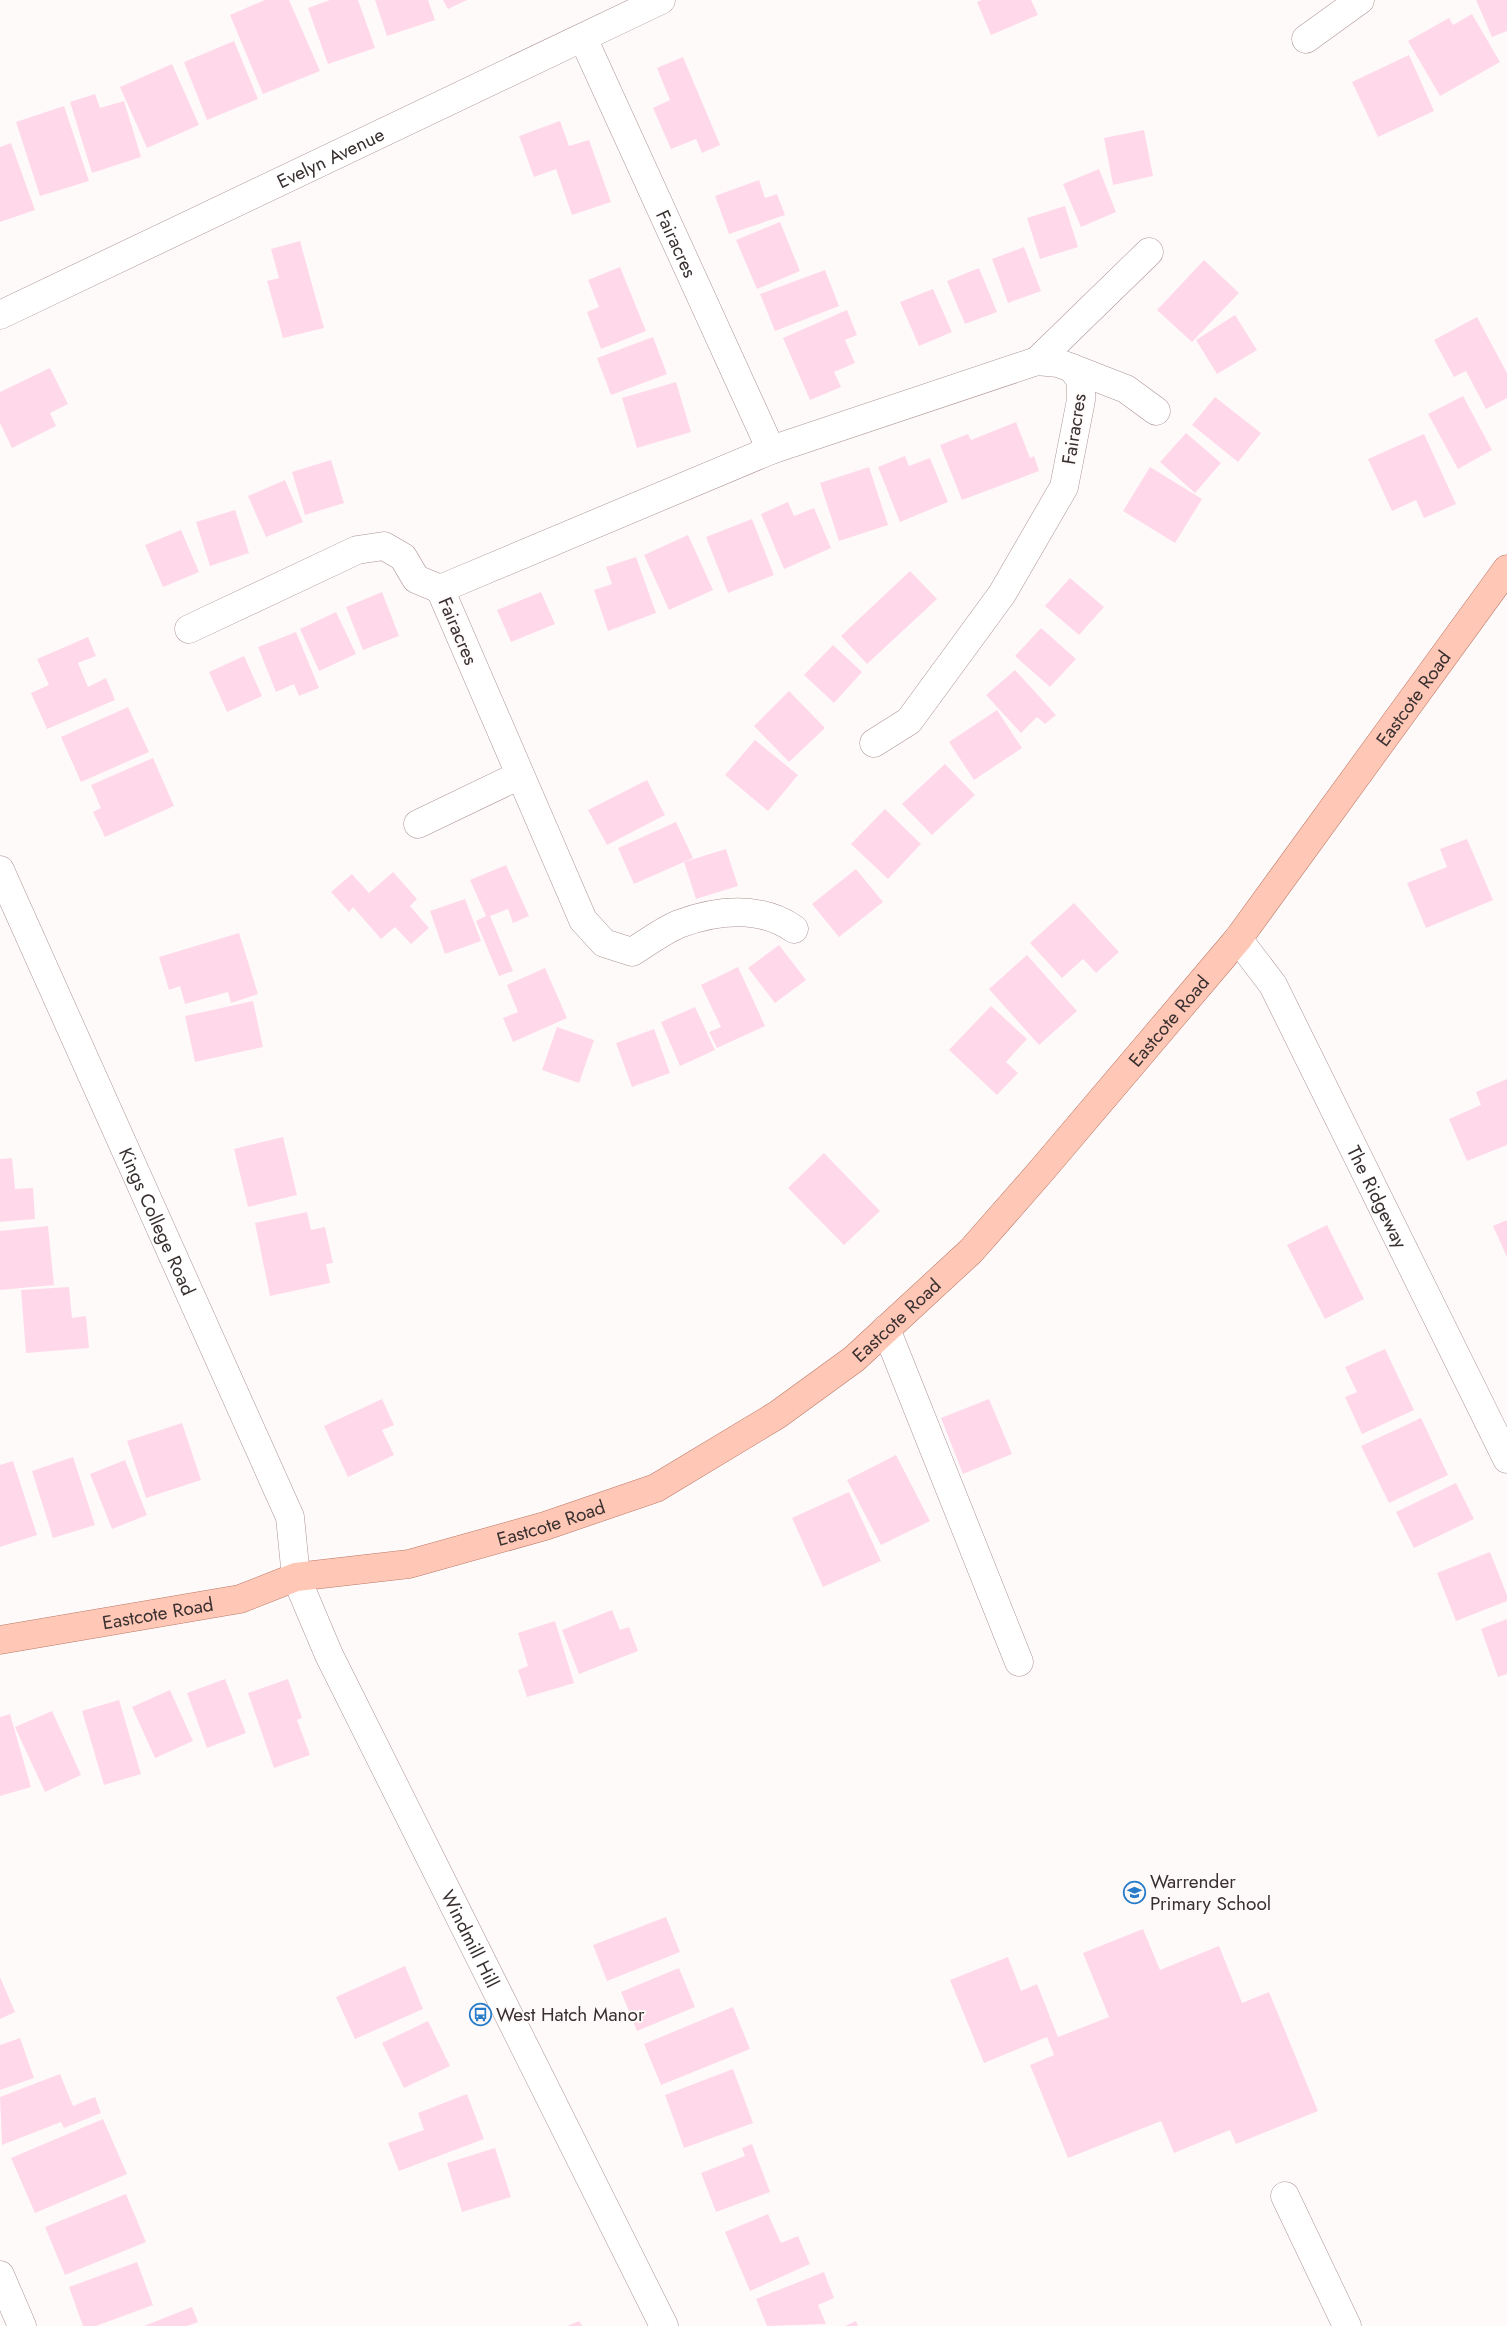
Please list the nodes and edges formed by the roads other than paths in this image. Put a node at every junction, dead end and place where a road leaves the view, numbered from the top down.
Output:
1 (661, 0) edge
2 (1360, 0) edge
3 (583, 38) junction
4 (1306, 39) dead end
5 (1150, 252) dead end
6 (0, 315) edge
7 (1036, 361) junction
8 (1072, 368) junction
9 (1156, 411) dead end
10 (772, 450) junction
11 (1507, 569) edge
12 (440, 589) junction
13 (189, 629) dead end
14 (874, 743) dead end
15 (520, 775) junction
16 (418, 824) dead end
17 (0, 870) edge
18 (794, 928) dead end
19 (1238, 939) junction
20 (886, 1329) junction
21 (1507, 1460) edge
22 (296, 1577) junction
23 (0, 1640) edge
24 (1019, 1662) dead end
25 (1285, 2196) dead end
26 (0, 2275) edge
27 (22, 2326) edge
28 (664, 2326) edge
29 (1347, 2326) edge

1 - 3 street, Evelyn Avenue
2 - 4 street
3 - 6 street, Evelyn Avenue
3 - 10 street, Fairacres
5 - 7 street
7 - 8 street, Fairacres
7 - 10 street, Fairacres
8 - 9 street
8 - 14 street, Fairacres
10 - 12 street, Fairacres
11 - 19 main road, Eastcote Road
12 - 13 street
12 - 15 street, Fairacres
15 - 16 street
15 - 18 street, Fairacres
17 - 22 street, Kings College Road
19 - 20 main road, Eastcote Road
19 - 21 street, The Ridgeway
20 - 22 main road, Eastcote Road
20 - 24 street
22 - 23 main road, Eastcote Road
22 - 28 street, Windmill Hill
25 - 29 street
26 - 27 street

